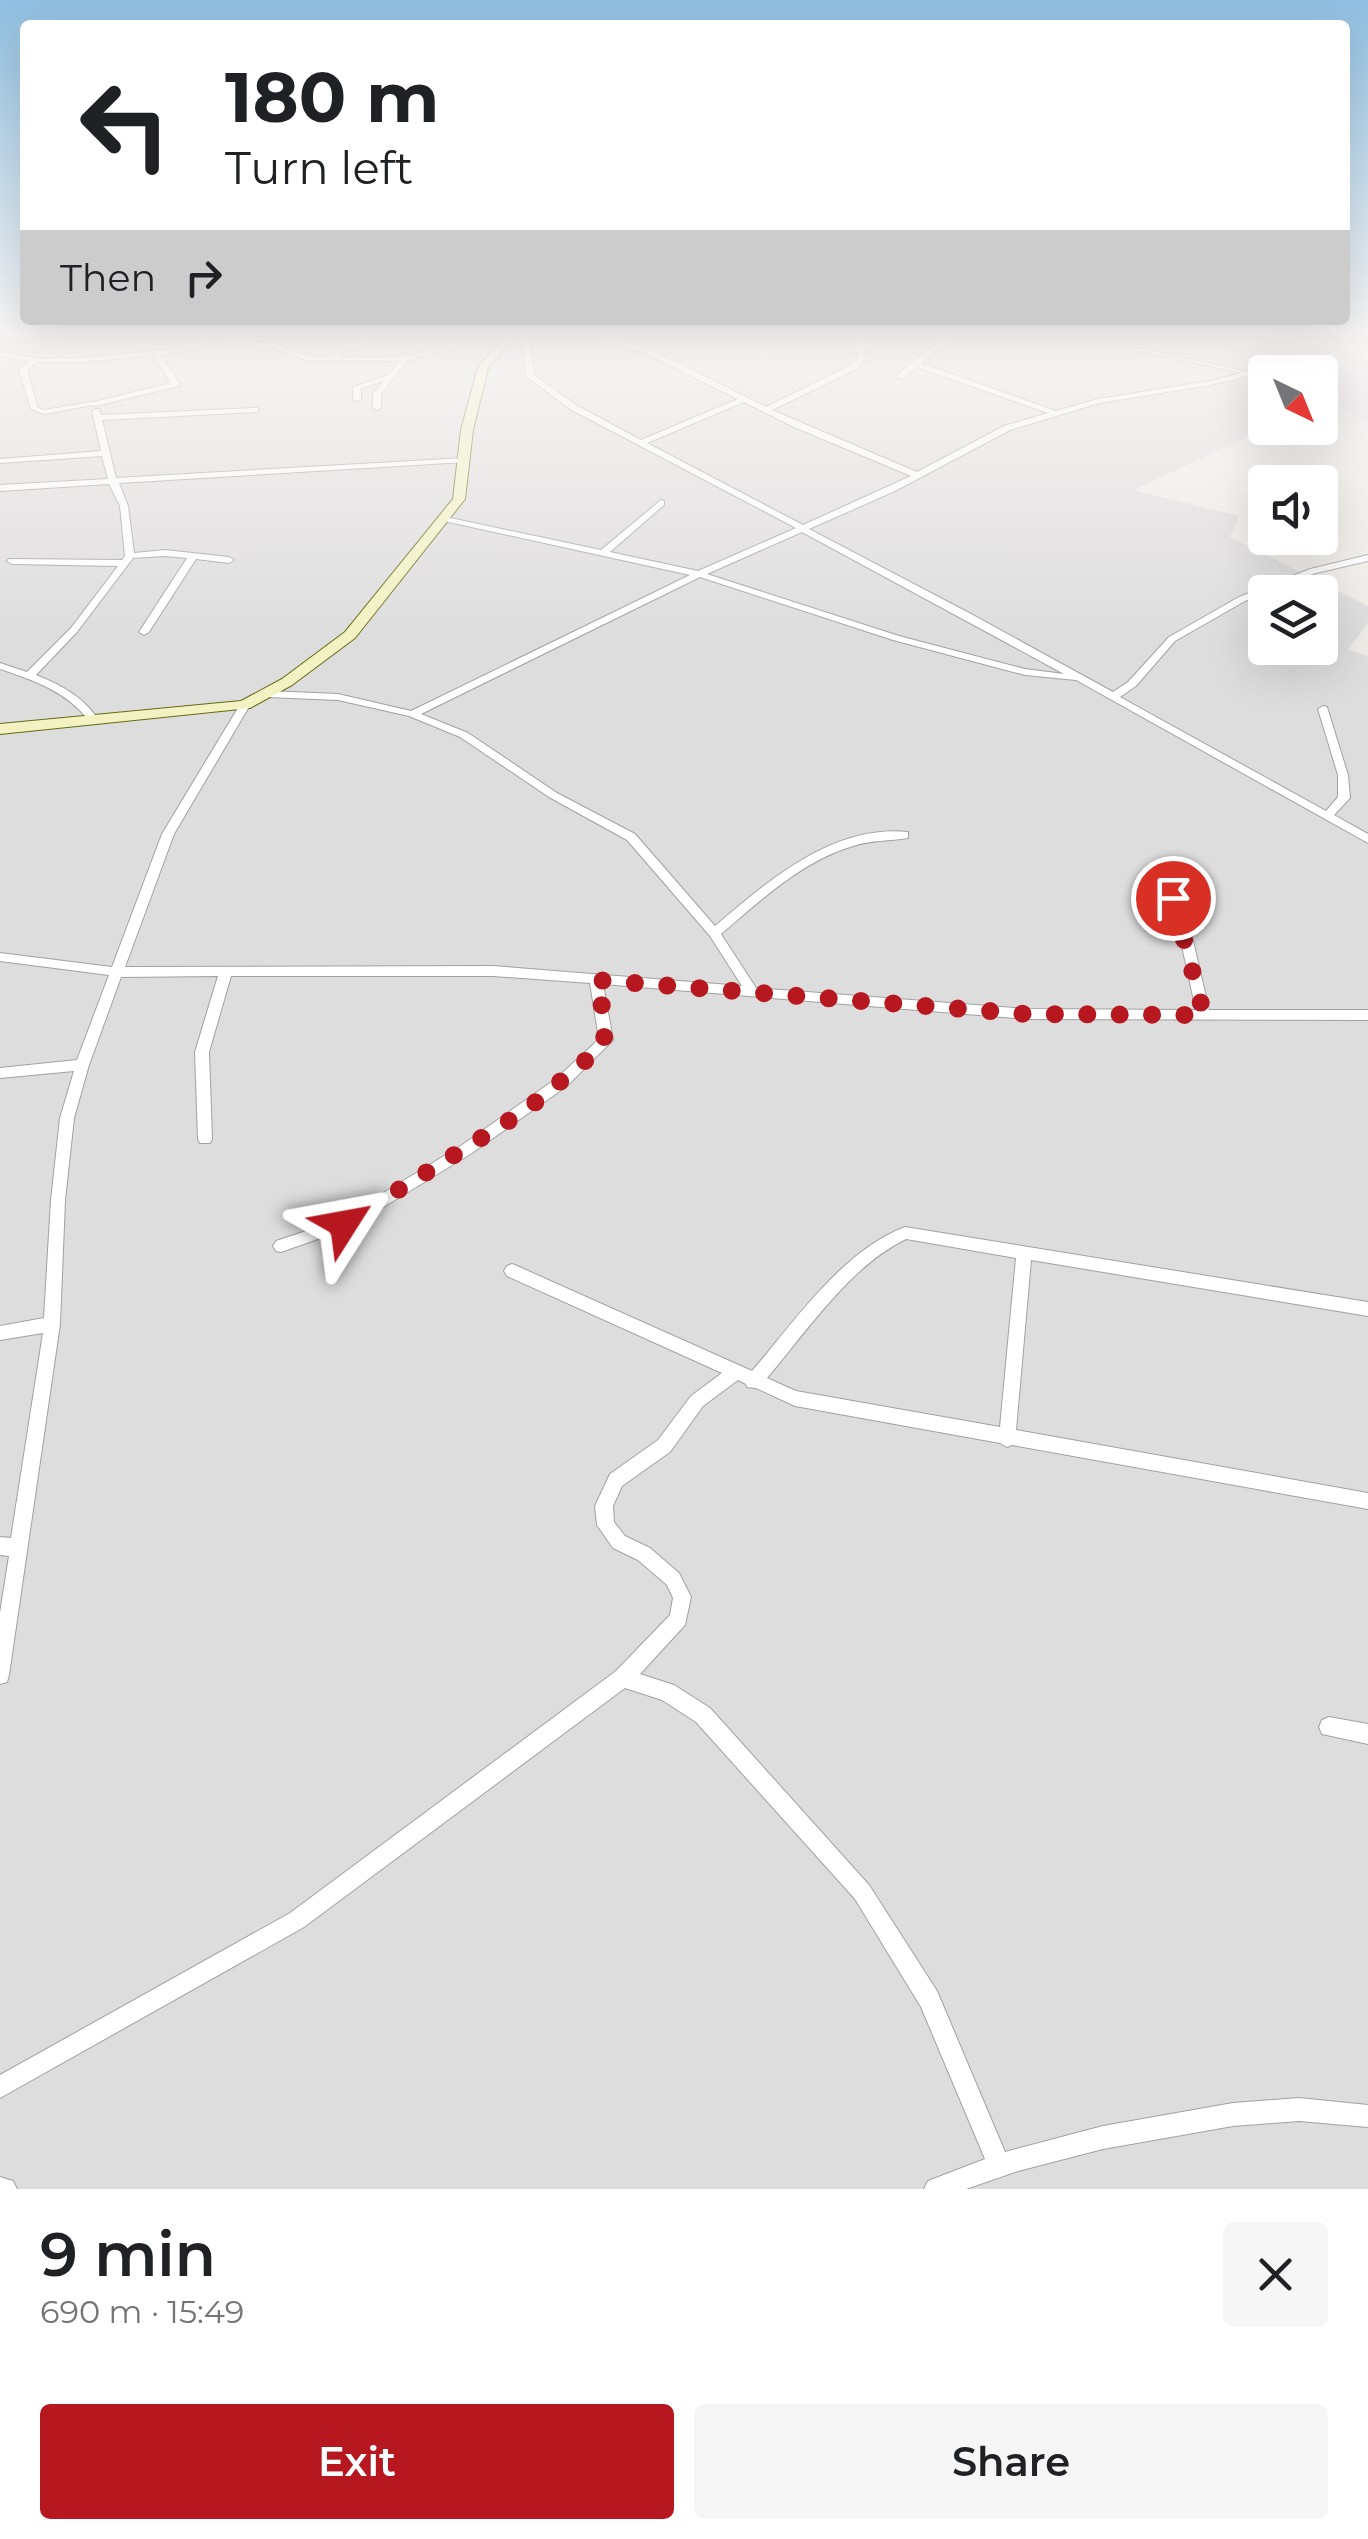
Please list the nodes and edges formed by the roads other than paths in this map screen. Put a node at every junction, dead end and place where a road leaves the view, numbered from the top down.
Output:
1 (102, 435) edge
2 (467, 435) edge
3 (626, 435) edge
4 (659, 435) edge
5 (824, 435) edge
6 (989, 435) edge
7 (640, 443) junction
8 (106, 453) junction
9 (465, 460) junction
10 (0, 461) edge
11 (916, 474) junction
12 (114, 483) junction
13 (0, 488) edge
14 (661, 503) dead end
15 (444, 518) junction
16 (800, 530) junction
17 (604, 552) junction
18 (192, 558) junction
19 (1368, 558) edge
20 (12, 560) dead end
21 (127, 560) junction
22 (229, 560) dead end
23 (699, 574) junction
24 (144, 632) dead end
25 (0, 666) edge
26 (29, 676) junction
27 (1078, 678) junction
28 (268, 694) junction
29 (1112, 697) junction
30 (245, 705) junction
31 (1323, 709) dead end
32 (412, 714) junction
33 (93, 719) junction
34 (0, 729) edge
35 (1327, 816) junction
36 (904, 835) dead end
37 (1368, 839) edge
38 (1164, 877) dead end
39 (714, 933) junction
40 (0, 957) edge
41 (119, 972) junction
42 (226, 972) junction
43 (596, 980) junction
44 (752, 991) junction
45 (1204, 1015) junction
46 (1368, 1015) edge
47 (82, 1065) junction
48 (0, 1073) edge
49 (205, 1138) dead end
50 (282, 1246) dead end
51 (1024, 1253) junction
52 (512, 1271) dead end
53 (1368, 1309) edge
54 (52, 1324) junction
55 (0, 1333) edge
56 (744, 1378) junction
57 (1007, 1439) junction
58 (1368, 1501) edge
59 (0, 1546) edge
60 (20, 1548) junction
61 (6, 1597) edge
62 (0, 1675) edge
63 (623, 1678) junction
64 (1329, 1727) dead end
65 (1368, 1734) edge
66 (0, 2087) edge
67 (1368, 2116) edge
68 (998, 2163) junction
69 (936, 2189) edge

1 - 8 street
2 - 9 street
3 - 7 street
4 - 7 street
5 - 11 street
6 - 11 street
7 - 16 street
8 - 10 street
8 - 12 street
9 - 12 street
9 - 15 street
11 - 16 street
12 - 13 street
12 - 21 street
14 - 17 street
15 - 17 street
15 - 28 street
16 - 23 street
16 - 27 street
17 - 23 street
18 - 21 street
18 - 22 street
18 - 24 street
19 - 29 street
20 - 21 street
21 - 26 street
23 - 27 street
23 - 32 street
25 - 26 street
26 - 33 street
27 - 29 street
28 - 30 street
28 - 32 street
29 - 35 street
30 - 33 street
30 - 41 street
31 - 35 street
32 - 39 street
33 - 34 street
35 - 37 street
36 - 39 street
38 - 45 street
39 - 44 street
40 - 41 street
41 - 42 street
41 - 47 street
42 - 43 street
42 - 49 street
43 - 44 street
43 - 50 street
44 - 45 street
45 - 46 street
47 - 48 street
47 - 54 street
51 - 53 street
51 - 56 street
51 - 57 street
52 - 56 street
54 - 55 street
54 - 60 street
56 - 57 street
56 - 63 street
57 - 58 street
59 - 60 street
60 - 61 street
61 - 62 street
63 - 66 street
63 - 68 street
64 - 65 street
67 - 68 street
68 - 69 street

